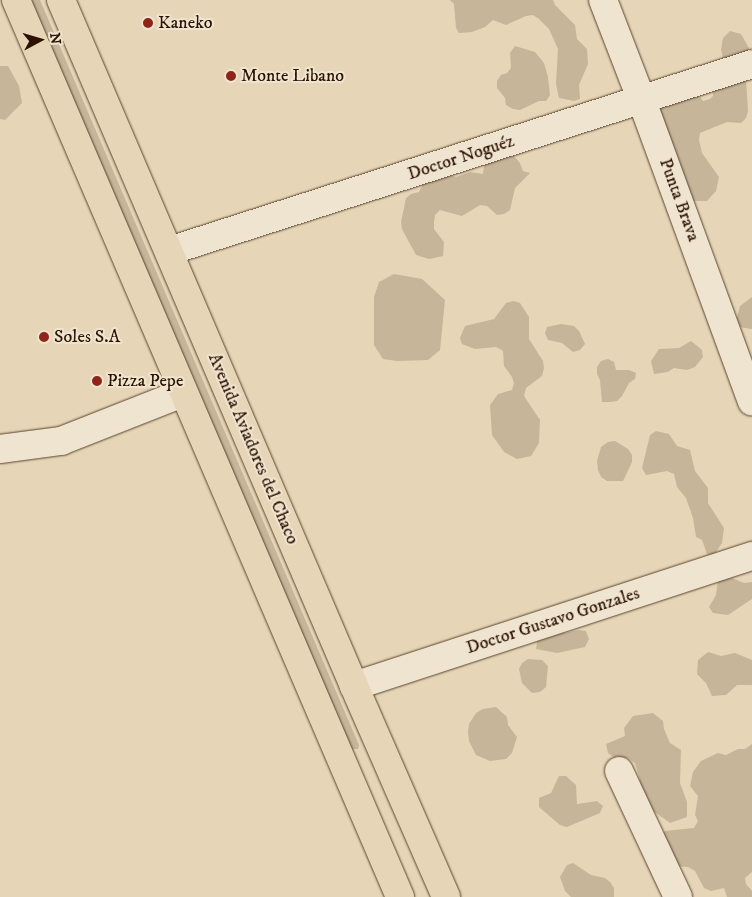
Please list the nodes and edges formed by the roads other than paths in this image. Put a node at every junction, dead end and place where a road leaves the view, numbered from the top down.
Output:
1 (16, 0) edge
2 (61, 0) edge
3 (602, 0) edge
4 (752, 64) edge
5 (642, 101) junction
6 (169, 250) junction
7 (183, 393) junction
8 (752, 402) edge
9 (0, 448) edge
10 (752, 556) edge
11 (354, 686) junction
12 (619, 771) dead end
13 (400, 897) edge
14 (446, 897) edge
15 (678, 897) edge

1 - 7 highway
2 - 6 highway, Avenida Aviadores del Chaco
3 - 5 street, Punta Brava
4 - 5 street, Doctor Noguéz
5 - 6 street, Doctor Noguéz
5 - 8 street, Punta Brava
6 - 11 highway, Avenida Aviadores del Chaco
7 - 9 street
7 - 13 highway
10 - 11 street, Doctor Gustavo Gonzales
11 - 14 highway, Avenida Aviadores del Chaco
12 - 15 street

